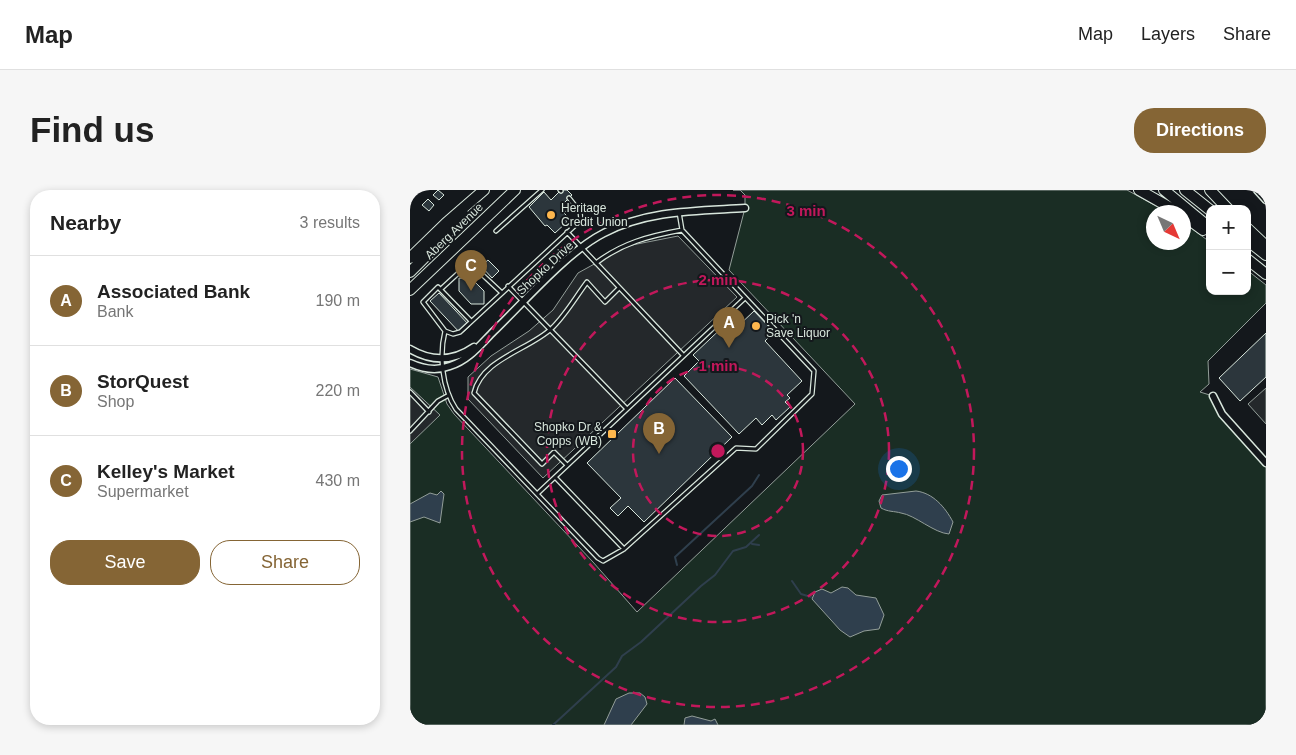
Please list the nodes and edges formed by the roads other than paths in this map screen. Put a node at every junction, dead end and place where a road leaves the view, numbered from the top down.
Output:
1 (515, 190) edge
2 (542, 190) edge
3 (1139, 190) edge
4 (1164, 190) edge
5 (1185, 190) edge
6 (1210, 190) edge
7 (1257, 190) edge
8 (480, 193) edge
9 (569, 198) dead end
10 (1266, 200) edge
11 (1166, 205) edge
12 (1224, 205) edge
13 (1206, 207) edge
14 (745, 208) dead end
15 (679, 212) junction
16 (1191, 221) edge
17 (1206, 225) edge
18 (682, 230) junction
19 (496, 231) dead end
20 (1206, 231) edge
21 (567, 232) junction
22 (1251, 232) edge
23 (1251, 243) edge
24 (1266, 246) edge
25 (582, 248) junction
26 (1266, 255) edge
27 (410, 258) edge
28 (1251, 262) edge
29 (596, 263) junction
30 (410, 272) edge
31 (1266, 274) edge
32 (508, 286) junction
33 (619, 288) junction
34 (441, 289) junction
35 (410, 290) edge
36 (502, 292) junction
37 (745, 298) junction
38 (524, 302) junction
39 (471, 321) junction
40 (550, 329) junction
41 (445, 331) junction
42 (486, 340) junction
43 (410, 349) edge
44 (683, 355) junction
45 (443, 359) junction
46 (410, 363) edge
47 (444, 369) junction
48 (410, 392) edge
49 (449, 395) junction
50 (1213, 396) dead end
51 (626, 408) junction
52 (429, 412) junction
53 (410, 431) edge
54 (1266, 463) edge
55 (567, 465) junction
56 (555, 477) junction
57 (537, 494) junction
58 (624, 549) junction

1 - 35 main road, Aberg Avenue
2 - 19 lane
3 - 11 main road
4 - 17 main road
5 - 13 main road
6 - 12 main road
7 - 10 street
8 - 27 main road, Aberg Avenue
8 - 30 main road
9 - 21 lane
14 - 15 street, Shopko Drive
15 - 18 lane
15 - 25 street, Shopko Drive
16 - 20 main road
18 - 29 lane
18 - 37 lane
21 - 25 lane
21 - 32 lane
22 - 24 main road
23 - 26 main road
25 - 29 lane
25 - 38 street, Shopko Drive
28 - 31 main road
29 - 33 lane
32 - 36 lane
32 - 38 lane
33 - 40 lane
33 - 44 lane
34 - 36 lane
34 - 39 lane
34 - 41 lane
36 - 39 lane
37 - 44 lane
37 - 58 lane
38 - 40 lane
38 - 42 street, Shopko Drive
39 - 41 lane
40 - 51 lane
40 - 55 lane
41 - 45 lane
42 - 45 street, Shopko Drive
42 - 47 street, Shopko Drive
43 - 45 street
44 - 51 lane
45 - 47 lane
46 - 47 street
47 - 49 lane
48 - 52 lane
49 - 52 lane
49 - 57 lane
50 - 54 street
51 - 55 lane
52 - 53 lane
55 - 56 lane
56 - 57 lane
56 - 58 lane
57 - 58 lane

